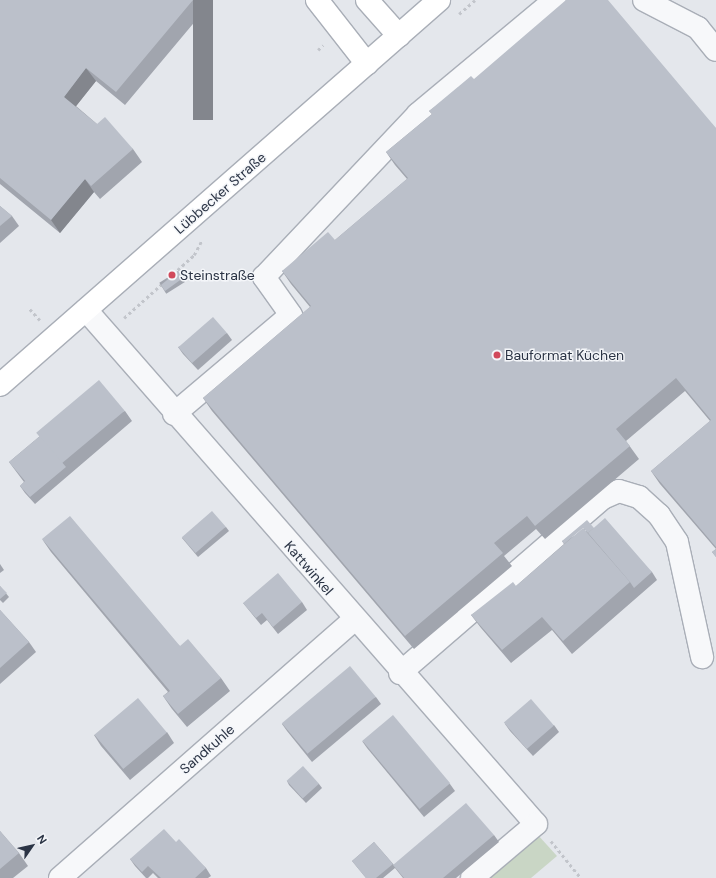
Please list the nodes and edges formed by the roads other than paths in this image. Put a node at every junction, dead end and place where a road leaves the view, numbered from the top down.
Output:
1 (317, 0) edge
2 (367, 0) edge
3 (439, 0) edge
4 (556, 0) edge
5 (644, 0) edge
6 (399, 36) junction
7 (716, 50) edge
8 (367, 64) junction
9 (86, 310) junction
10 (0, 385) edge
11 (174, 414) junction
12 (354, 620) junction
13 (702, 657) dead end
14 (400, 673) junction
15 (60, 878) edge
16 (472, 878) edge

1 - 8 main road
2 - 6 main road
3 - 6 main road, Lübbecker Straße
4 - 11 street
5 - 7 street
6 - 8 main road, Lübbecker Straße
8 - 9 main road, Lübbecker Straße
9 - 10 main road, Lübbecker Straße
9 - 11 street, Kattwinkel
11 - 12 street, Kattwinkel
12 - 14 street, Kattwinkel
12 - 15 street, Sandkuhle
13 - 14 street
14 - 16 street, Kattwinkel

